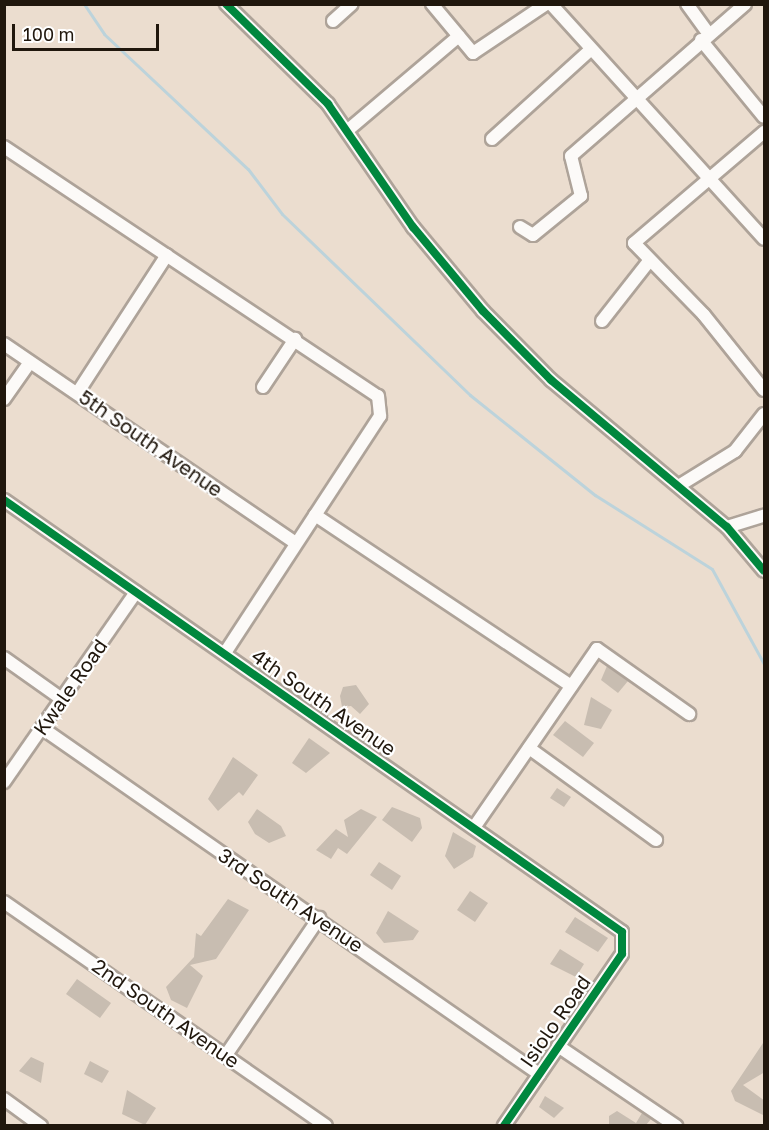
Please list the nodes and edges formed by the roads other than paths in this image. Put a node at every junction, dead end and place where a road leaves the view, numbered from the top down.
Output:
1 (226, 4) edge
2 (352, 4) edge
3 (432, 4) edge
4 (546, 4) edge
5 (551, 4) edge
6 (687, 4) edge
7 (745, 4) edge
8 (333, 21) dead end
9 (459, 36) junction
10 (705, 37) junction
11 (590, 50) junction
12 (634, 100) junction
13 (765, 117) edge
14 (348, 130) junction
15 (765, 132) edge
16 (492, 139) dead end
17 (4, 147) edge
18 (706, 179) junction
19 (520, 227) dead end
20 (765, 239) edge
21 (167, 255) junction
22 (650, 261) junction
23 (602, 321) dead end
24 (294, 338) junction
25 (4, 345) edge
26 (30, 362) junction
27 (262, 387) dead end
28 (765, 390) edge
29 (78, 392) junction
30 (4, 399) edge
31 (765, 414) edge
32 (680, 485) junction
33 (4, 500) edge
34 (315, 515) junction
35 (765, 516) edge
36 (727, 527) junction
37 (296, 543) junction
38 (765, 571) edge
39 (136, 592) junction
40 (225, 653) junction
41 (4, 658) edge
42 (571, 686) junction
43 (62, 699) junction
44 (689, 714) dead end
45 (42, 728) junction
46 (528, 748) junction
47 (4, 782) edge
48 (475, 826) junction
49 (656, 840) dead end
50 (4, 902) edge
51 (319, 918) junction
52 (622, 932) joint
53 (558, 1046) junction
54 (226, 1055) junction
55 (539, 1074) junction
56 (4, 1099) edge
57 (41, 1125) edge
58 (326, 1125) edge
59 (504, 1125) edge
60 (676, 1125) edge

1 - 14 street
2 - 8 street
3 - 9 street
4 - 9 street
5 - 11 street
6 - 10 street
7 - 10 street
9 - 14 street
10 - 12 street
10 - 13 street
11 - 12 street
11 - 16 street
12 - 18 street
12 - 19 street
14 - 32 street
15 - 18 street
17 - 21 street
18 - 20 street
18 - 22 street
21 - 24 street
21 - 29 street
22 - 23 street
22 - 28 street
24 - 27 street
24 - 34 street
25 - 26 street, 5th South Avenue
26 - 29 street, 5th South Avenue
26 - 30 street
29 - 37 street, 5th South Avenue
31 - 32 street
32 - 36 street
33 - 39 street, 4th South Avenue
34 - 37 street
34 - 42 street
35 - 36 street
36 - 38 street
37 - 40 street
39 - 40 street, 4th South Avenue
39 - 43 street, Kwale Road
40 - 48 street, 4th South Avenue
41 - 43 street
42 - 44 street
42 - 46 street
43 - 45 street, Kwale Road
45 - 47 street, Kwale Road
45 - 51 street, 3rd South Avenue
46 - 48 street
46 - 49 street
48 - 52 street, 4th South Avenue
50 - 54 street, 2nd South Avenue
51 - 54 street
51 - 55 street, 3rd South Avenue
52 - 53 street, Isiolo Road
53 - 55 street, Isiolo Road
53 - 60 street
54 - 58 street, 2nd South Avenue
55 - 59 street, Isiolo Road
56 - 57 street

